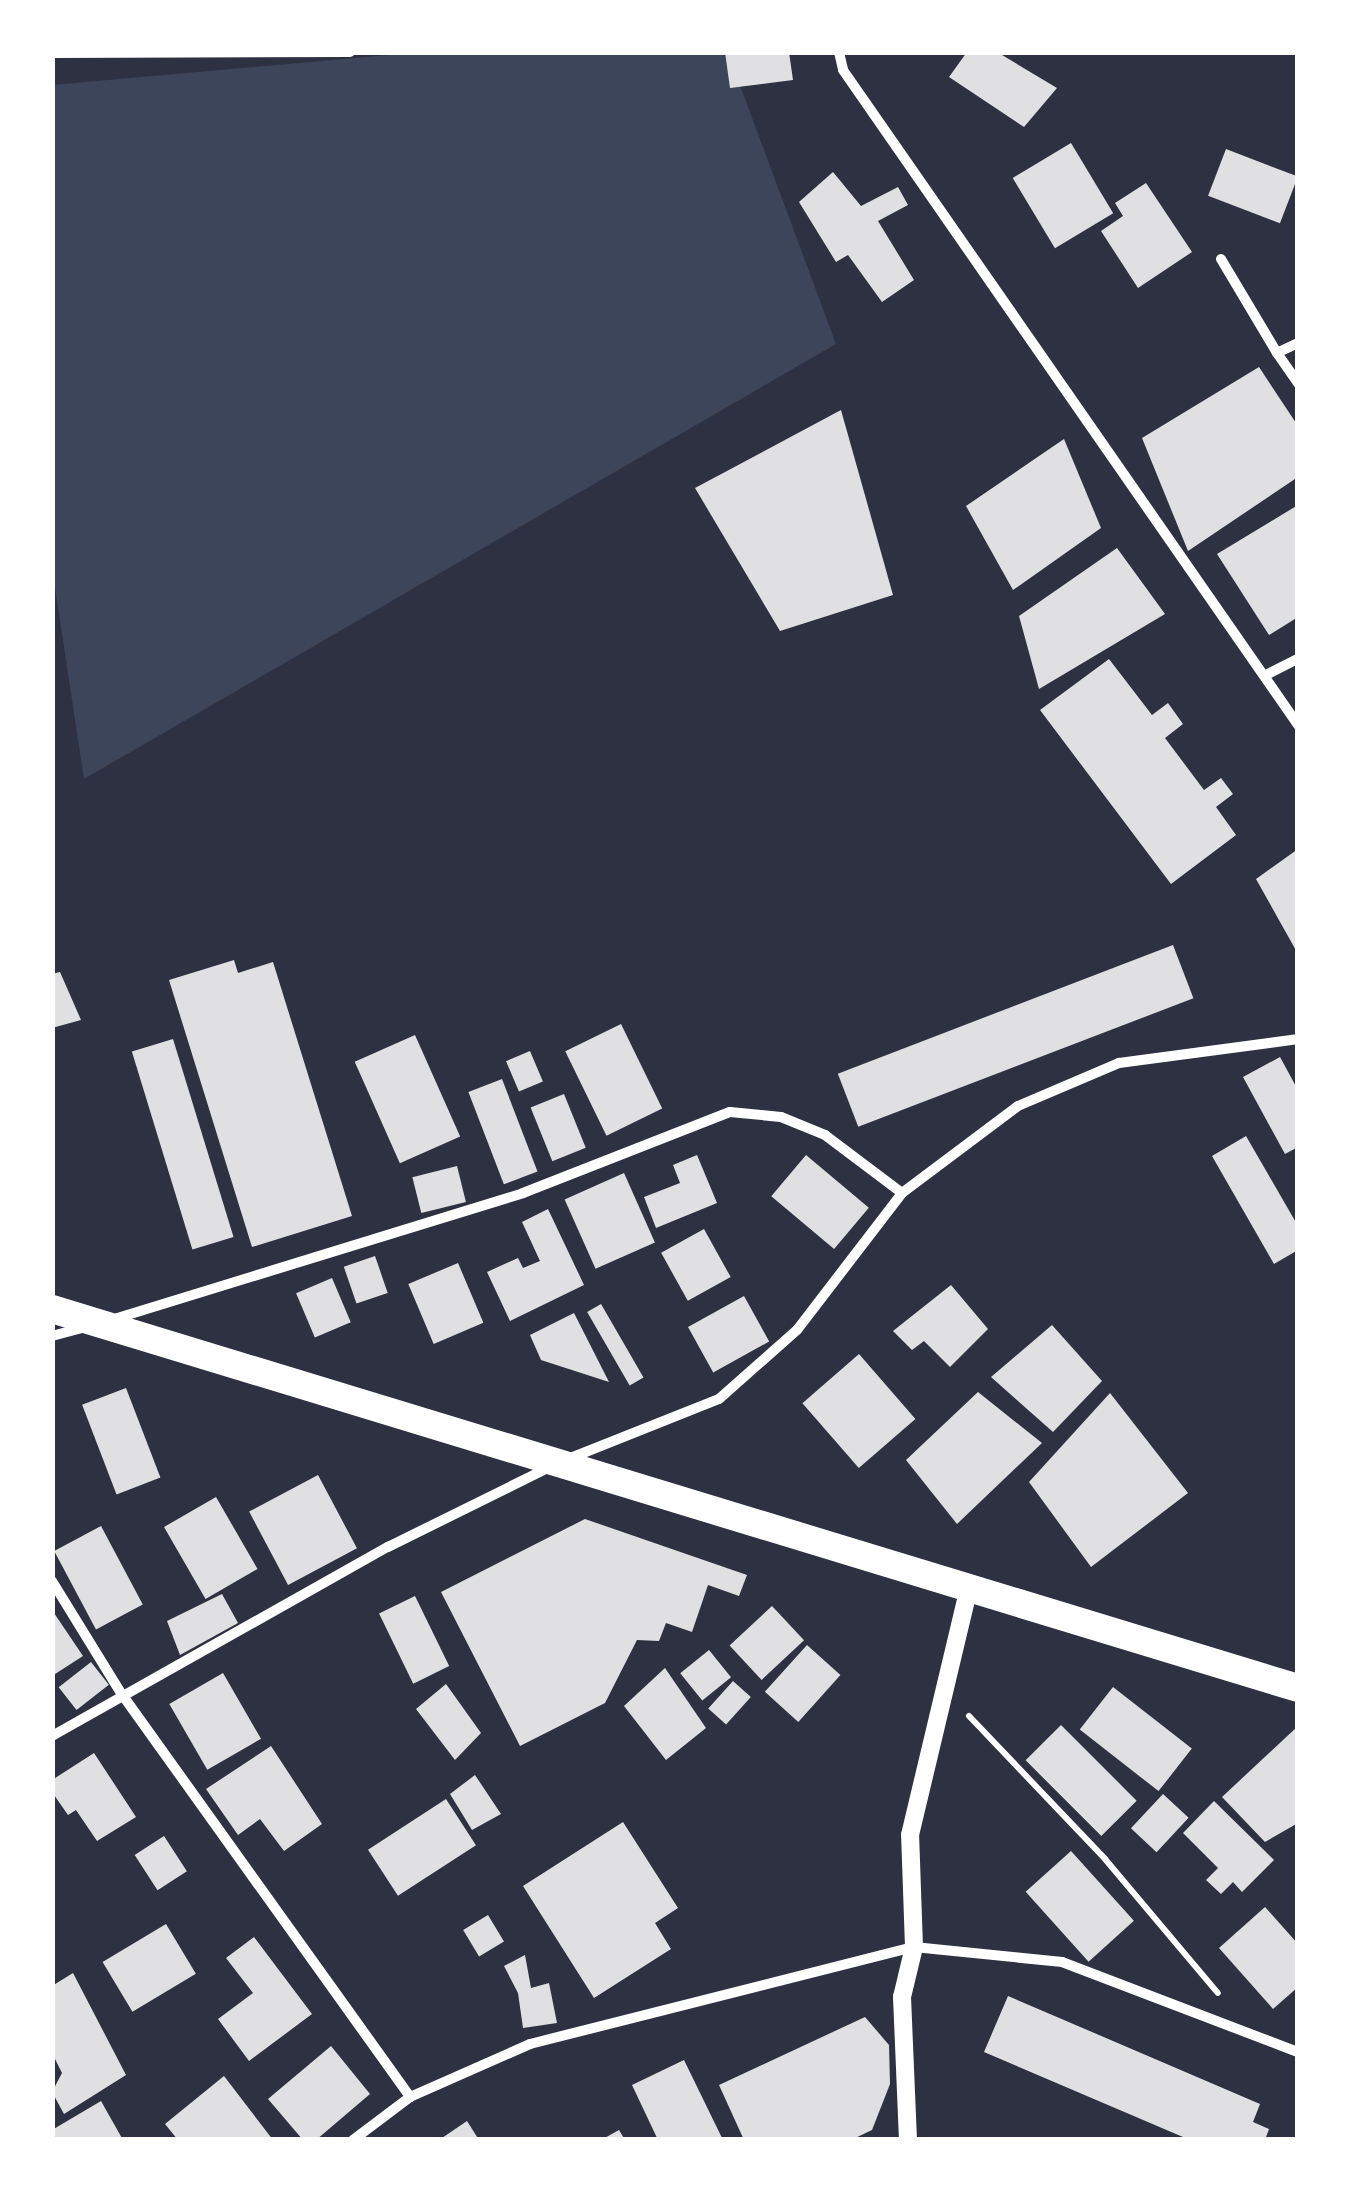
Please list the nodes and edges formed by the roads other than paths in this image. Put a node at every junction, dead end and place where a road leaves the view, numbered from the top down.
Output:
1 (350, 52) edge
2 (839, 52) edge
3 (52, 53) edge
4 (1221, 259) dead end
5 (1298, 343) edge
6 (1277, 353) junction
7 (1298, 383) edge
8 (1298, 659) edge
9 (1266, 676) junction
10 (1298, 726) edge
11 (1298, 1040) edge
12 (902, 1193) junction
13 (52, 1309) edge
14 (104, 1322) junction
15 (52, 1336) edge
16 (552, 1466) junction
17 (52, 1580) edge
18 (968, 1592) junction
19 (1298, 1688) edge
20 (121, 1693) junction
21 (52, 1736) edge
22 (914, 1947) junction
23 (1298, 2052) edge
24 (410, 2097) junction
25 (353, 2140) edge
26 (908, 2140) edge

1 - 3 street
2 - 9 street
4 - 6 street
5 - 6 street
6 - 7 street
8 - 9 street
9 - 10 street
11 - 12 street
12 - 14 street
12 - 16 street
13 - 14 highway
14 - 15 street
14 - 16 highway
16 - 18 highway
16 - 20 street
17 - 20 street
18 - 19 highway
18 - 22 street
20 - 21 street
20 - 24 street
22 - 23 street
22 - 24 street
22 - 26 street
24 - 25 street

